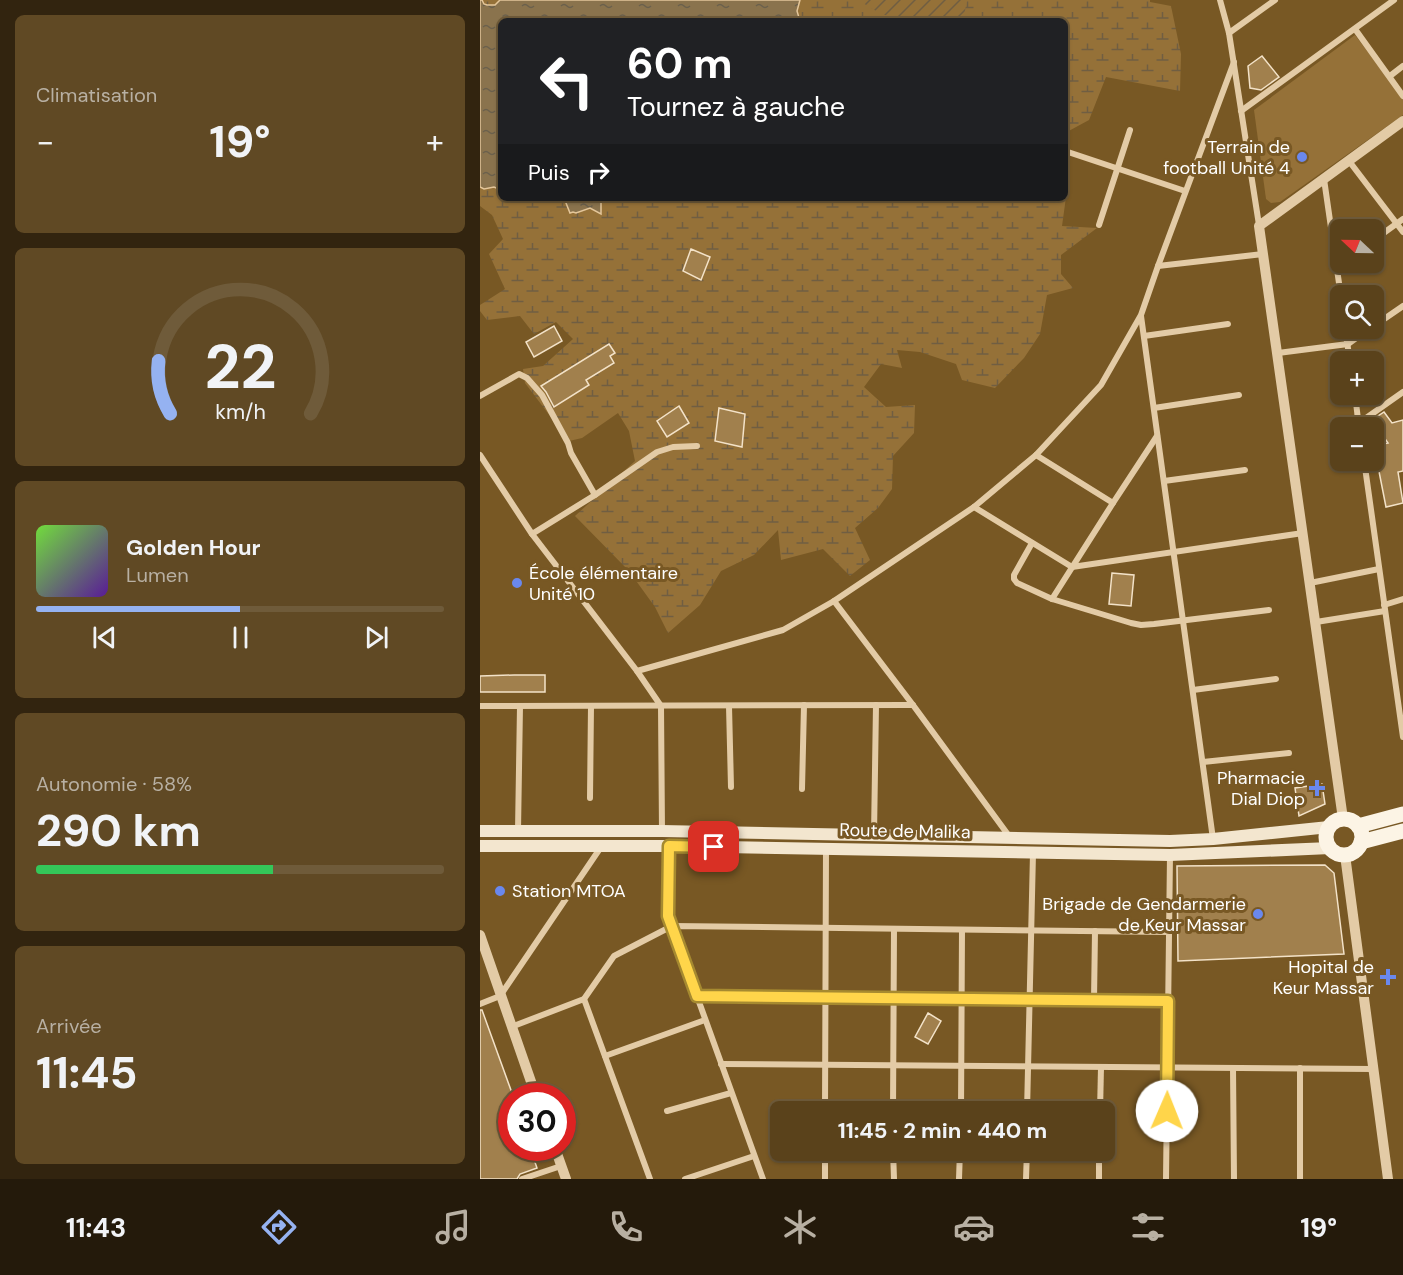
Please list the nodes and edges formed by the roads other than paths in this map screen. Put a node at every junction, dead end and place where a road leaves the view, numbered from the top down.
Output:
1 (1220, 0) edge
2 (1275, 0) edge
3 (1393, 0) edge
4 (1355, 28) junction
5 (1229, 33) junction
6 (1233, 62) junction
7 (1403, 66) edge
8 (1390, 76) junction
9 (1403, 96) edge
10 (1241, 111) junction
11 (1403, 122) edge
12 (1130, 130) dead end
13 (1068, 151) edge
14 (1349, 161) junction
15 (1118, 169) junction
16 (1324, 178) junction
17 (1185, 192) junction
18 (1330, 219) edge
19 (1403, 219) edge
20 (1397, 224) junction
21 (1099, 225) dead end
22 (1259, 226) junction
23 (1403, 232) edge
24 (1384, 233) edge
25 (1263, 254) junction
26 (1158, 266) junction
27 (1403, 306) edge
28 (1141, 315) junction
29 (1384, 319) edge
30 (1228, 324) dead end
31 (1144, 336) junction
32 (1347, 339) edge
33 (1355, 339) edge
34 (1348, 344) junction
35 (1349, 351) edge
36 (1278, 354) junction
37 (1403, 392) edge
38 (1239, 395) dead end
39 (480, 396) edge
40 (1154, 408) junction
41 (1370, 417) edge
42 (1157, 436) junction
43 (697, 446) dead end
44 (480, 455) edge
45 (1036, 455) junction
46 (1245, 470) dead end
47 (1366, 471) edge
48 (1164, 481) junction
49 (596, 495) junction
50 (1113, 503) junction
51 (974, 507) junction
52 (1303, 533) junction
53 (532, 534) junction
54 (1032, 543) junction
55 (1174, 552) junction
56 (1072, 567) junction
57 (1379, 569) junction
58 (1310, 583) junction
59 (1052, 598) junction
60 (1403, 599) edge
61 (834, 601) junction
62 (1385, 608) junction
63 (1269, 610) dead end
64 (1183, 621) junction
65 (1316, 622) junction
66 (637, 671) junction
67 (1276, 679) dead end
68 (1192, 690) junction
69 (804, 705) junction
70 (876, 705) junction
71 (913, 705) junction
72 (480, 706) edge
73 (520, 706) junction
74 (591, 706) junction
75 (661, 706) junction
76 (729, 706) junction
77 (1402, 727) edge
78 (1403, 737) edge
79 (1289, 753) dead end
80 (1203, 762) junction
81 (731, 787) dead end
82 (802, 789) dead end
83 (590, 798) dead end
84 (1403, 814) edge
85 (1343, 819) junction
86 (1358, 826) junction
87 (1329, 827) junction
88 (480, 831) edge
89 (518, 831) junction
90 (662, 831) junction
91 (1403, 831) edge
92 (874, 835) junction
93 (1010, 837) junction
94 (1213, 839) junction
95 (1361, 842) junction
96 (480, 846) edge
97 (602, 846) junction
98 (669, 846) junction
99 (1330, 848) junction
100 (826, 849) junction
101 (1033, 853) junction
102 (1170, 855) junction
103 (1345, 855) junction
104 (672, 926) junction
105 (825, 928) junction
106 (894, 929) junction
107 (962, 930) junction
108 (1031, 930) junction
109 (1095, 931) junction
110 (1169, 932) junction
111 (480, 936) edge
112 (500, 996) junction
113 (697, 996) junction
114 (826, 998) junction
115 (894, 998) junction
116 (584, 999) junction
117 (962, 999) junction
118 (1030, 1000) junction
119 (1094, 1000) junction
120 (1168, 1001) junction
121 (480, 1004) edge
122 (705, 1020) junction
123 (511, 1027) junction
124 (605, 1056) junction
125 (721, 1064) junction
126 (824, 1065) junction
127 (894, 1065) junction
128 (962, 1066) junction
129 (1028, 1066) junction
130 (1101, 1067) junction
131 (1168, 1067) junction
132 (1233, 1068) junction
133 (1300, 1068) junction
134 (1373, 1069) junction
135 (531, 1083) edge
136 (731, 1093) junction
137 (825, 1101) edge
138 (893, 1101) edge
139 (962, 1101) edge
140 (1027, 1101) edge
141 (1100, 1101) edge
142 (667, 1111) dead end
143 (754, 1156) junction
144 (559, 1161) edge
145 (825, 1161) edge
146 (893, 1161) edge
147 (960, 1161) edge
148 (1026, 1161) edge
149 (1099, 1161) edge
150 (561, 1166) junction
151 (522, 1179) edge
152 (566, 1179) edge
153 (650, 1179) edge
154 (685, 1179) edge
155 (763, 1179) edge
156 (825, 1179) edge
157 (894, 1179) edge
158 (959, 1179) edge
159 (1026, 1179) edge
160 (1099, 1179) edge
161 (1166, 1179) edge
162 (1234, 1179) edge
163 (1300, 1179) edge
164 (1388, 1179) edge

1 - 5 street
2 - 5 street
3 - 4 street
4 - 8 street
4 - 10 street
5 - 6 street
6 - 10 street
6 - 17 street
7 - 8 street
8 - 9 street
10 - 22 street
11 - 14 street
12 - 15 street
13 - 15 street
14 - 16 street
14 - 20 street
15 - 17 street
15 - 21 street
16 - 18 street
16 - 22 street
17 - 26 street
19 - 20 street
20 - 23 street
20 - 24 street
22 - 25 street
25 - 26 street
25 - 36 street
26 - 28 street
27 - 29 street
28 - 31 street
28 - 45 street
30 - 31 street
31 - 40 street
32 - 34 street
33 - 34 street
34 - 35 street
34 - 36 street
36 - 52 street
37 - 41 street
38 - 40 street
39 - 49 street
40 - 42 street
42 - 48 street
42 - 50 street
43 - 49 street
44 - 53 street
45 - 50 street
45 - 51 street
46 - 48 street
47 - 57 street
48 - 55 street
49 - 53 street
50 - 56 street
51 - 54 street
51 - 61 street
52 - 55 street
52 - 58 street
53 - 66 street
54 - 56 street
54 - 59 street
55 - 56 street
55 - 64 street
56 - 59 street
57 - 58 street
57 - 62 street
58 - 65 street
59 - 64 street
60 - 62 street
61 - 66 street
61 - 71 street
62 - 65 street
62 - 77 street
63 - 64 street
64 - 68 street
65 - 85 street
66 - 75 street
67 - 68 street
68 - 80 street
69 - 70 street
69 - 76 street
69 - 82 street
70 - 71 street
70 - 92 street
71 - 93 street
72 - 73 street
73 - 74 street
73 - 89 street
74 - 75 street
74 - 83 street
75 - 76 street
75 - 90 street
76 - 81 street
77 - 78 street
79 - 80 street
80 - 94 street
84 - 86 main road
85 - 86 main road
85 - 87 main road
86 - 95 main road
87 - 94 main road, Route de Malika
87 - 99 main road
88 - 89 main road, Route de Malika
89 - 90 main road, Route de Malika
90 - 92 main road, Route de Malika
91 - 95 main road
92 - 93 main road, Route de Malika
93 - 94 main road, Route de Malika
95 - 103 main road
96 - 97 main road, Route de Malika
97 - 98 main road, Route de Malika
97 - 112 street
98 - 100 main road, Route de Malika
98 - 104 street
99 - 102 main road, Route de Malika
99 - 103 main road
100 - 101 main road, Route de Malika
100 - 105 street
101 - 102 main road, Route de Malika
101 - 108 street
102 - 110 street
103 - 134 street
104 - 105 street
104 - 113 street
104 - 116 street
105 - 106 street
105 - 114 street
106 - 107 street
106 - 115 street
107 - 108 street
107 - 117 street
108 - 109 street
108 - 118 street
109 - 110 street
109 - 119 street
110 - 120 street
111 - 112 street
112 - 121 street
112 - 123 street
113 - 114 street
113 - 122 street
114 - 115 street
114 - 126 street
115 - 117 street
115 - 127 street
116 - 123 street
116 - 124 street
117 - 118 street
117 - 128 street
118 - 119 street
118 - 129 street
119 - 120 street
120 - 131 street
122 - 124 street
122 - 125 street
123 - 135 street
124 - 153 street
125 - 126 street
125 - 136 street
126 - 127 street
126 - 137 street
127 - 128 street
127 - 138 street
128 - 129 street
128 - 139 street
129 - 130 street
129 - 140 street
130 - 131 street
130 - 141 street
131 - 132 street
131 - 161 street
132 - 133 street
132 - 162 street
133 - 134 street
133 - 163 street
134 - 164 street
136 - 142 street
136 - 143 street
143 - 154 street
143 - 155 street
144 - 150 street
145 - 156 street
146 - 157 street
147 - 158 street
148 - 159 street
149 - 160 street
150 - 151 street
150 - 152 street

